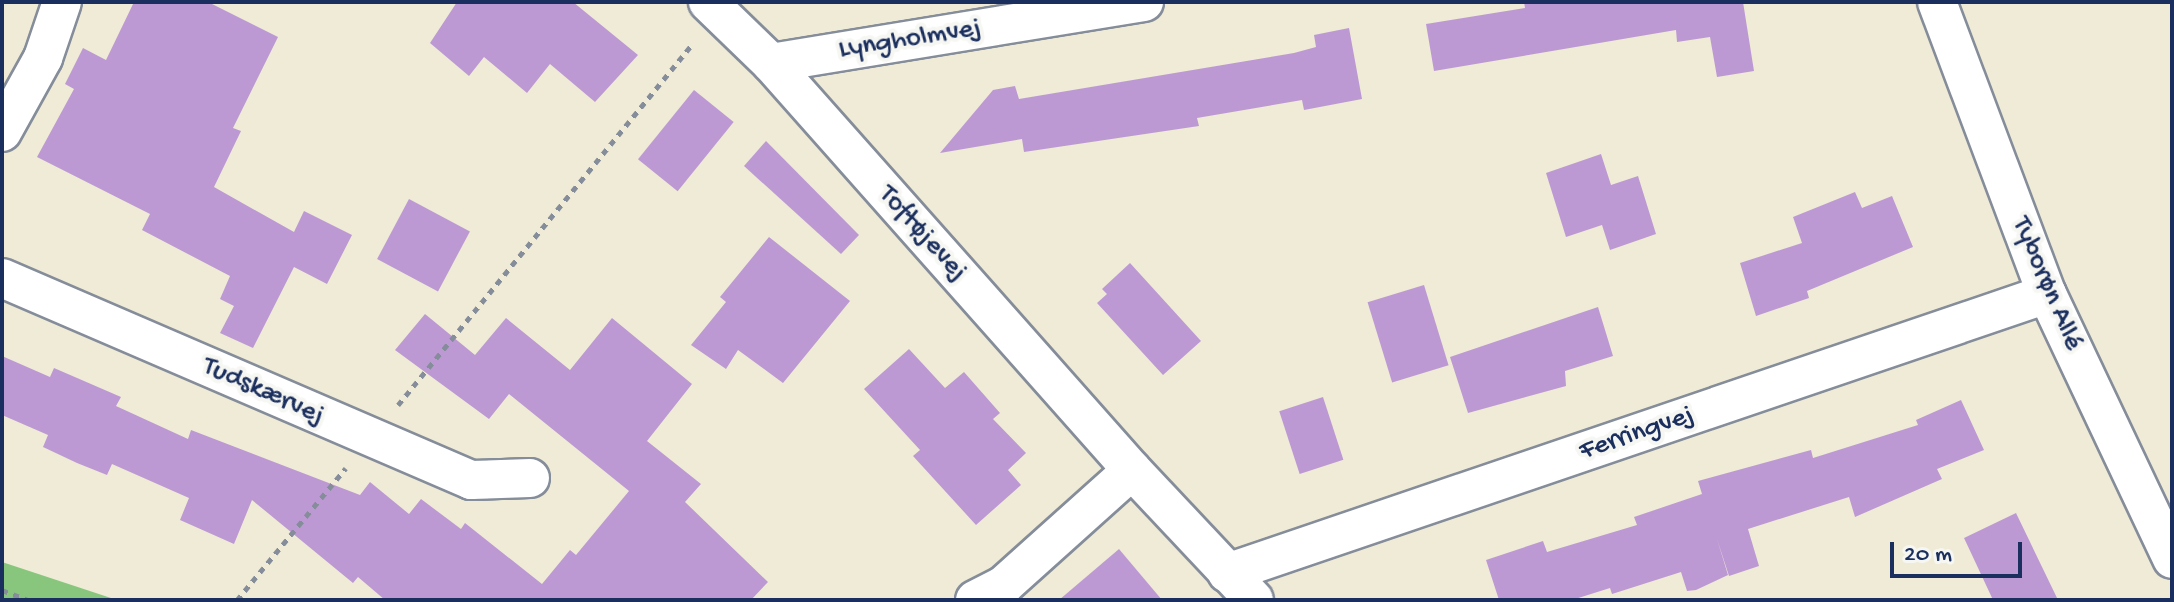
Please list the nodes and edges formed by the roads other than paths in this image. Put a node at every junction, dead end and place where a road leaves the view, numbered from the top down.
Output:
1 (62, 2) edge
2 (1144, 2) edge
3 (1937, 2) edge
4 (735, 29) edge
5 (2, 132) edge
6 (2, 278) edge
7 (2047, 294) junction
8 (1132, 470) junction
9 (530, 478) dead end
10 (2172, 559) edge
11 (1227, 573) junction
12 (975, 600) edge
13 (1254, 600) edge

1 - 5 street
2 - 4 street, Lyngholmvej
3 - 7 street, Tyborøn Allé
4 - 8 street, Toftøjevej
6 - 9 street, Tudskærvej
7 - 10 street, Tyborøn Allé
7 - 11 street, Ferringvej
8 - 11 street, Toftøjevej
8 - 12 street
11 - 13 street, Toftøjevej

